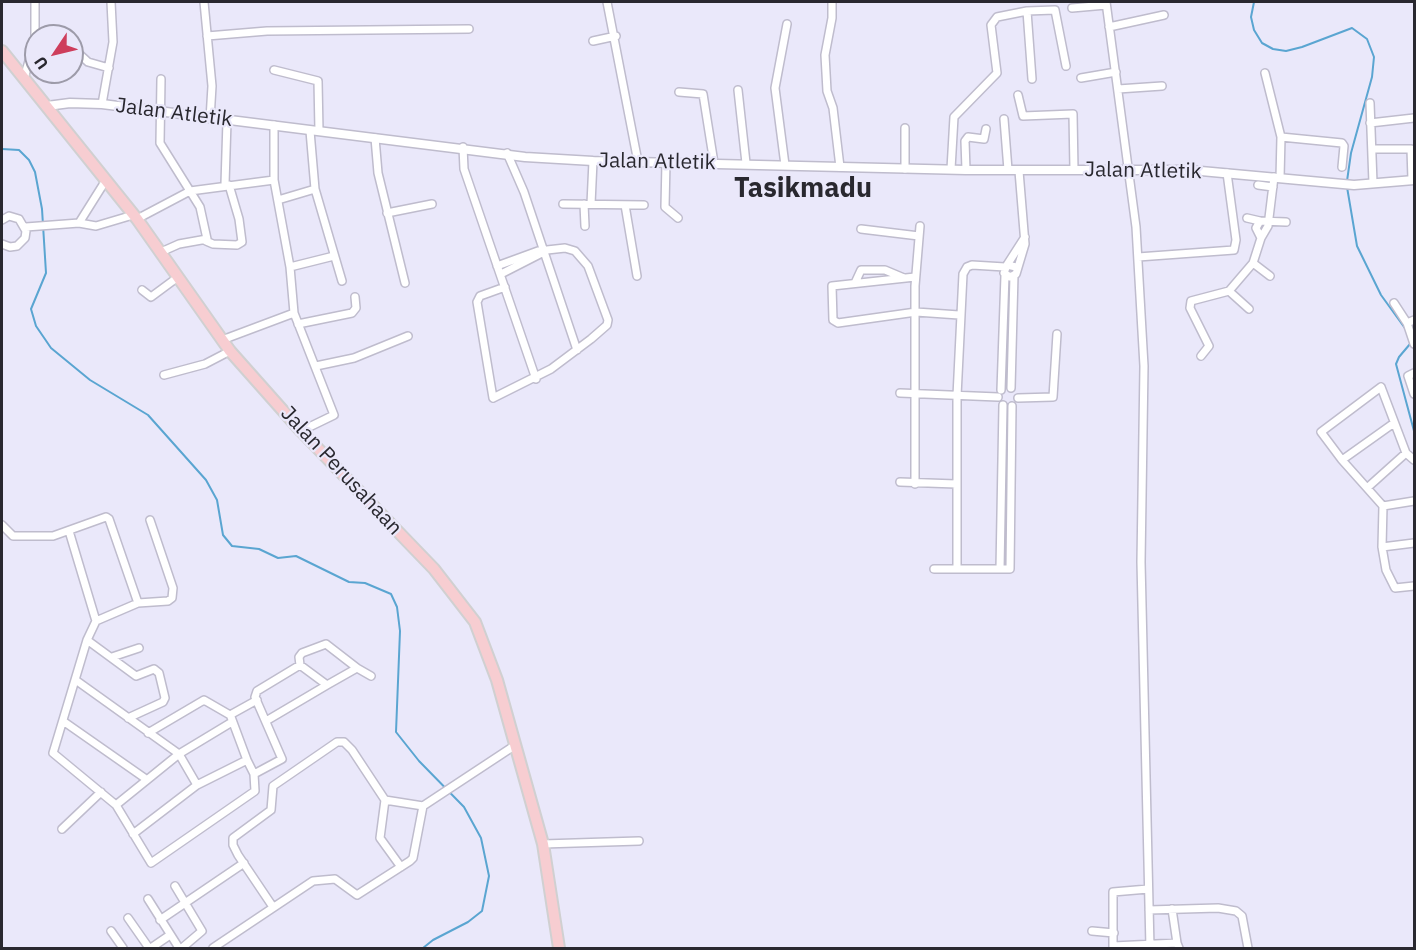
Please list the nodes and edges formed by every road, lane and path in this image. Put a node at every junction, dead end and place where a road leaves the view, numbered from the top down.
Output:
1 (35, 2) edge
2 (111, 2) edge
3 (204, 2) edge
4 (607, 2) edge
5 (832, 2) edge
6 (1106, 3) edge
7 (1072, 8) dead end
8 (1027, 11) junction
9 (1164, 15) dead end
10 (35, 24) edge
11 (787, 24) dead end
12 (1109, 27) junction
13 (469, 28) dead end
14 (207, 36) junction
15 (616, 36) junction
16 (593, 41) dead end
17 (2, 51) edge
18 (84, 58) edge
19 (1066, 66) dead end
20 (109, 68) junction
21 (274, 70) dead end
22 (1116, 72) junction
23 (1265, 73) dead end
24 (1081, 78) dead end
25 (24, 79) edge
26 (161, 79) dead end
27 (1032, 79) dead end
28 (28, 84) edge
29 (1162, 86) dead end
30 (1118, 89) junction
31 (738, 90) dead end
32 (679, 92) dead end
33 (1018, 95) dead end
34 (102, 104) junction
35 (1370, 104) dead end
36 (47, 106) junction
37 (161, 113) junction
38 (1414, 118) edge
39 (210, 119) junction
40 (1004, 119) dead end
41 (227, 121) junction
42 (1370, 123) junction
43 (274, 125) junction
44 (905, 128) dead end
45 (986, 129) dead end
46 (314, 131) junction
47 (1281, 137) junction
48 (375, 138) junction
49 (463, 147) junction
50 (1413, 148) edge
51 (1372, 149) junction
52 (507, 153) junction
53 (593, 161) junction
54 (638, 162) junction
55 (666, 162) junction
56 (714, 163) junction
57 (746, 163) junction
58 (785, 165) junction
59 (840, 167) junction
60 (1342, 167) dead end
61 (904, 169) junction
62 (951, 169) junction
63 (966, 170) junction
64 (1008, 170) junction
65 (1074, 170) junction
66 (1128, 170) junction
67 (1019, 171) junction
68 (1227, 173) junction
69 (1277, 177) junction
70 (106, 180) junction
71 (274, 180) junction
72 (1414, 180) edge
73 (1373, 183) junction
74 (1258, 184) dead end
75 (227, 185) junction
76 (1273, 187) junction
77 (315, 189) junction
78 (190, 191) junction
79 (278, 200) junction
80 (432, 204) dead end
81 (563, 204) dead end
82 (587, 204) junction
83 (625, 205) junction
84 (644, 205) dead end
85 (387, 213) junction
86 (135, 217) junction
87 (2, 218) edge
88 (678, 218) dead end
89 (1247, 218) dead end
90 (1269, 219) junction
91 (1260, 221) junction
92 (1286, 222) dead end
93 (80, 223) junction
94 (585, 226) dead end
95 (920, 226) dead end
96 (30, 227) junction
97 (861, 229) dead end
98 (919, 236) junction
99 (1025, 237) junction
100 (1261, 238) junction
101 (206, 241) junction
102 (2, 244) edge
103 (160, 252) junction
104 (544, 252) junction
105 (334, 256) junction
106 (1138, 257) junction
107 (1253, 262) junction
108 (497, 266) junction
109 (290, 267) junction
110 (1016, 267) junction
111 (1006, 269) junction
112 (501, 274) junction
113 (1014, 275) junction
114 (637, 276) dead end
115 (1270, 276) dead end
116 (915, 277) junction
117 (178, 278) junction
118 (904, 278) junction
119 (342, 281) dead end
120 (405, 283) dead end
121 (855, 283) junction
122 (505, 287) junction
123 (142, 290) dead end
124 (1229, 291) junction
125 (355, 297) dead end
126 (1394, 303) dead end
127 (1249, 309) dead end
128 (916, 312) junction
129 (294, 314) junction
130 (959, 315) junction
131 (1411, 322) edge
132 (298, 324) junction
133 (1057, 334) dead end
134 (408, 336) dead end
135 (222, 340) junction
136 (1414, 344) edge
137 (577, 350) junction
138 (230, 351) junction
139 (1201, 356) dead end
140 (316, 366) junction
141 (1414, 373) edge
142 (164, 375) dead end
143 (536, 379) junction
144 (1011, 388) junction
145 (900, 393) dead end
146 (916, 394) junction
147 (1000, 394) junction
148 (1414, 394) edge
149 (957, 396) junction
150 (1018, 398) junction
151 (1003, 405) junction
152 (1012, 406) junction
153 (1394, 423) junction
154 (302, 431) junction
155 (1406, 453) junction
156 (1342, 460) junction
157 (1414, 460) edge
158 (900, 482) dead end
159 (915, 484) junction
160 (956, 484) junction
161 (1002, 486) junction
162 (1011, 486) junction
163 (1367, 488) junction
164 (1414, 501) edge
165 (1383, 506) junction
166 (150, 520) dead end
167 (2, 525) edge
168 (69, 531) junction
169 (1414, 543) edge
170 (1382, 547) junction
171 (934, 569) dead end
172 (957, 569) junction
173 (1000, 570) junction
174 (1414, 586) edge
175 (138, 603) junction
176 (96, 621) junction
177 (87, 640) junction
178 (139, 648) dead end
179 (112, 657) junction
180 (300, 665) junction
181 (357, 668) junction
182 (371, 676) dead end
183 (77, 681) junction
184 (327, 685) junction
185 (257, 700) junction
186 (128, 718) junction
187 (231, 718) junction
188 (63, 721) junction
189 (266, 721) junction
190 (148, 733) junction
191 (514, 746) junction
192 (179, 754) junction
193 (247, 760) junction
194 (254, 774) junction
195 (146, 779) junction
196 (197, 785) junction
197 (100, 792) junction
198 (385, 800) junction
199 (116, 805) junction
200 (423, 806) junction
201 (62, 829) dead end
202 (133, 834) junction
203 (639, 841) dead end
204 (543, 844) junction
205 (244, 863) junction
206 (401, 867) junction
207 (175, 886) dead end
208 (1148, 889) junction
209 (148, 899) dead end
210 (186, 903) junction
211 (273, 907) junction
212 (1172, 909) junction
213 (1149, 910) junction
214 (128, 918) dead end
215 (160, 920) junction
216 (111, 931) dead end
217 (1092, 931) dead end
218 (1114, 933) junction
219 (170, 935) junction
220 (1150, 946) edge
221 (1178, 946) edge
222 (1113, 947) edge
223 (123, 948) edge
224 (150, 948) edge
225 (180, 948) edge
226 (216, 948) edge
227 (559, 948) edge
228 (1248, 948) edge

1 - 10 street
2 - 20 street
3 - 14 street
4 - 15 street
5 - 59 street
6 - 7 street
6 - 12 street
8 - 19 street
8 - 27 street
8 - 62 street
9 - 12 street
11 - 58 street
12 - 22 street
13 - 14 street
14 - 39 street
15 - 16 street
15 - 54 street
17 - 25 main road, Jalan Perusahaan
18 - 20 street
20 - 34 street
21 - 46 street
22 - 24 street
22 - 30 street
23 - 47 street
26 - 37 street
28 - 36 main road, Jalan Perusahaan
29 - 30 street
30 - 66 street
31 - 57 street
32 - 56 street
33 - 65 street
34 - 36 street, Jalan Atletik
34 - 37 street, Jalan Atletik
35 - 42 street
36 - 70 main road, Jalan Perusahaan
37 - 39 street, Jalan Atletik
37 - 78 street
38 - 42 street
39 - 41 street, Jalan Atletik
40 - 64 street
41 - 43 street, Jalan Atletik
41 - 75 street
42 - 51 street
43 - 46 street, Jalan Atletik
43 - 71 street
44 - 61 street
45 - 63 street
46 - 48 street, Jalan Atletik
46 - 77 street
47 - 60 street
47 - 69 street
48 - 49 street, Jalan Atletik
48 - 85 street
49 - 52 street, Jalan Atletik
49 - 108 street
50 - 51 street
50 - 72 street
51 - 73 street
52 - 53 street, Jalan Atletik
52 - 104 street
53 - 54 street, Jalan Atletik
53 - 82 street
54 - 55 street, Jalan Atletik
55 - 56 street, Jalan Atletik
55 - 88 street
56 - 57 street, Jalan Atletik
57 - 58 street, Jalan Atletik
58 - 59 street, Jalan Atletik
59 - 61 street, Jalan Atletik
61 - 62 street, Jalan Atletik
62 - 63 street, Jalan Atletik
63 - 64 street, Jalan Atletik
64 - 67 street, Jalan Atletik
65 - 66 street, Jalan Atletik
65 - 67 street, Jalan Atletik
66 - 68 street, Jalan Atletik
66 - 106 street
67 - 99 street
68 - 69 street, Jalan Atletik
68 - 106 street
69 - 73 street, Jalan Atletik
69 - 76 street
70 - 86 main road, Jalan Perusahaan
70 - 93 street
71 - 75 street
71 - 79 street
72 - 73 street, Jalan Atletik
74 - 76 street
75 - 78 street
75 - 101 street
76 - 90 street
77 - 79 street
77 - 105 street
78 - 86 street
78 - 101 street
79 - 109 street
80 - 85 street
81 - 82 street
82 - 83 street
82 - 94 street
83 - 84 street
83 - 114 street
85 - 120 street
86 - 93 street
86 - 103 main road, Jalan Perusahaan
87 - 96 street
89 - 91 street
90 - 91 street
90 - 92 street
90 - 100 street
91 - 100 street
93 - 96 street
95 - 98 street
96 - 102 street
97 - 98 street
98 - 116 street
99 - 110 street
99 - 111 street
100 - 107 street
101 - 103 street
103 - 117 main road, Jalan Perusahaan
104 - 108 street
104 - 112 street
104 - 137 street
104 - 137 street
105 - 109 street
105 - 119 street
106 - 208 street
107 - 115 street
107 - 124 street
108 - 112 street
109 - 129 street
110 - 111 street
110 - 113 street
111 - 113 street
111 - 130 street
111 - 147 street
112 - 122 street
113 - 144 street
116 - 118 street
116 - 128 street
117 - 123 street
117 - 135 main road, Jalan Perusahaan
118 - 121 street
118 - 121 street
121 - 128 street
122 - 143 street
122 - 143 street
124 - 127 street
124 - 139 street
125 - 132 street
126 - 131 street
128 - 130 street
128 - 146 street
129 - 132 street
129 - 135 street
130 - 149 street
131 - 136 street
132 - 140 street
133 - 150 street
134 - 140 street
135 - 138 main road, Jalan Perusahaan
137 - 143 street
138 - 142 street
138 - 154 main road, Jalan Perusahaan
140 - 154 street
141 - 148 street
144 - 147 street
144 - 150 street
145 - 146 street
146 - 149 street
146 - 159 street
147 - 149 street
147 - 151 street
149 - 160 street
150 - 152 street
151 - 152 street
151 - 161 street
152 - 162 street
153 - 155 street
153 - 156 street
153 - 156 street
154 - 191 main road, Jalan Perusahaan
155 - 157 street
155 - 163 street
156 - 163 street
158 - 159 street
159 - 160 street
160 - 172 street
161 - 162 street
161 - 173 street
162 - 173 street
163 - 165 street
164 - 165 street
165 - 170 street
166 - 175 street
167 - 168 street
168 - 175 street
168 - 176 street
169 - 170 street
170 - 174 street
171 - 172 street
172 - 173 street
175 - 176 street
176 - 177 street
177 - 179 street
177 - 183 street
178 - 179 street
179 - 186 street
180 - 181 street
180 - 184 street
180 - 185 street
181 - 182 street
181 - 184 street
183 - 186 street
183 - 188 street
184 - 189 street
185 - 187 street
185 - 189 street
186 - 190 street
187 - 190 street
187 - 192 street
187 - 193 street
188 - 195 street
188 - 197 street
189 - 194 street
190 - 192 street
191 - 200 street
191 - 204 main road, Jalan Perusahaan
192 - 195 street
192 - 196 street
193 - 194 street
193 - 196 street
194 - 202 street
195 - 199 street
196 - 202 street
197 - 199 street
197 - 201 street
198 - 200 street
198 - 205 street
198 - 206 street
199 - 202 street
200 - 206 street
203 - 204 street
204 - 227 main road, Jalan Perusahaan
205 - 210 street
205 - 211 street
206 - 211 street
207 - 210 street
208 - 213 street
208 - 218 street
209 - 215 street
210 - 215 street
210 - 225 street
211 - 226 street
212 - 213 street
212 - 221 street
212 - 228 street
213 - 220 street
214 - 224 street
215 - 219 street
216 - 223 street
217 - 218 street
218 - 222 street
219 - 224 street
219 - 225 street
220 - 221 street
220 - 222 street

